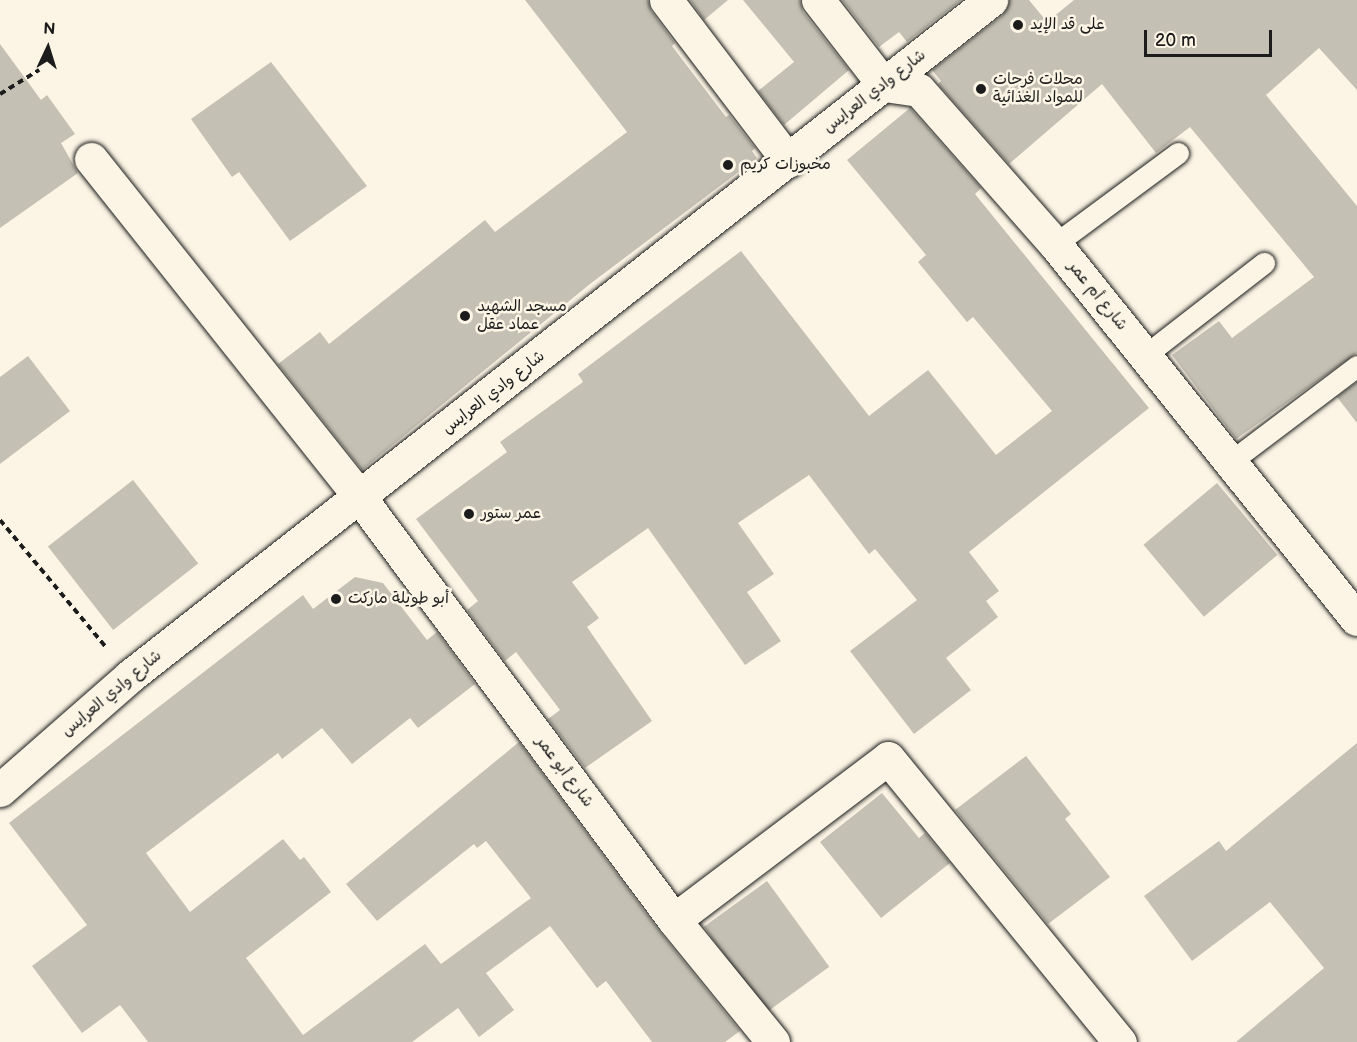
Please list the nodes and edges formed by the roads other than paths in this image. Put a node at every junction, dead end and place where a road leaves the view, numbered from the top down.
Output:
1 (666, 0) edge
2 (818, 0) edge
3 (991, 0) edge
4 (884, 85) junction
5 (1178, 153) dead end
6 (91, 159) dead end
7 (788, 161) junction
8 (1055, 244) junction
9 (1264, 263) dead end
10 (1144, 356) junction
11 (1357, 366) edge
12 (1230, 462) junction
13 (361, 499) junction
14 (1357, 619) edge
15 (0, 790) edge
16 (675, 920) junction
17 (773, 1042) edge
18 (1120, 1042) edge

1 - 7 street
2 - 4 street
3 - 4 street, شارع وادي العرايس
4 - 7 street, شارع وادي العرايس
4 - 8 street, شارع أم عمر
5 - 8 lane
6 - 13 street, شارع أبو عمر
7 - 13 street, شارع وادي العرايس
8 - 10 street, شارع أم عمر
9 - 10 lane
10 - 12 street, شارع أم عمر
11 - 12 lane
12 - 14 street, شارع أم عمر
13 - 15 street, شارع وادي العرايس
13 - 16 street, شارع أبو عمر
16 - 17 street, شارع أبو عمر
16 - 18 street

